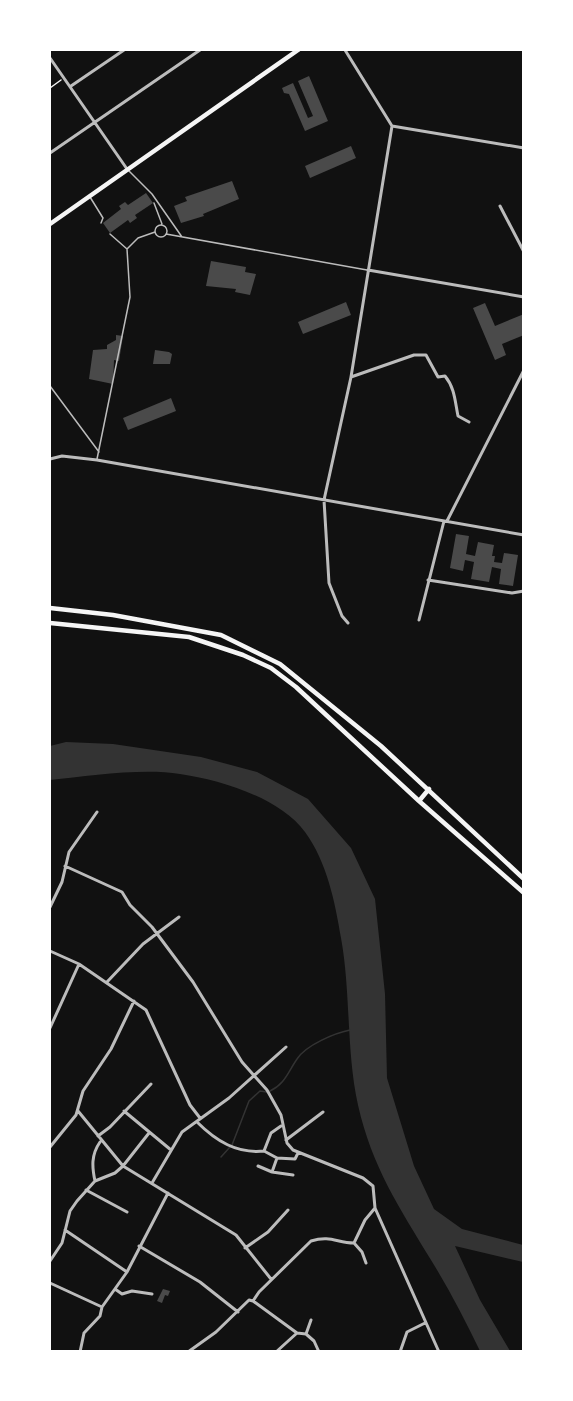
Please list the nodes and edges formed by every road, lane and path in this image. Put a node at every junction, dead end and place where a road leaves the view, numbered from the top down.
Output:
1 (124, 50) edge
2 (200, 50) edge
3 (298, 50) edge
4 (345, 50) edge
5 (50, 57) edge
6 (65, 78) junction
7 (71, 86) junction
8 (50, 88) edge
9 (94, 122) junction
10 (392, 126) junction
11 (524, 148) edge
12 (50, 153) edge
13 (128, 170) junction
14 (140, 184) junction
15 (147, 192) dead end
16 (90, 196) junction
17 (154, 203) dead end
18 (500, 206) dead end
19 (101, 223) dead end
20 (50, 224) edge
21 (163, 225) junction
22 (155, 232) junction
23 (110, 234) dead end
24 (166, 234) junction
25 (183, 238) junction
26 (127, 249) junction
27 (524, 252) edge
28 (368, 270) junction
29 (524, 297) edge
30 (524, 370) edge
31 (351, 377) junction
32 (50, 386) edge
33 (469, 422) dead end
34 (99, 453) junction
35 (50, 459) edge
36 (97, 460) junction
37 (324, 500) junction
38 (445, 521) junction
39 (524, 535) edge
40 (524, 574) edge
41 (428, 580) junction
42 (524, 585) edge
43 (524, 591) edge
44 (50, 608) edge
45 (418, 620) dead end
46 (50, 622) edge
47 (348, 623) dead end
48 (429, 789) junction
49 (418, 801) junction
50 (97, 812) dead end
51 (68, 867) junction
52 (524, 879) edge
53 (524, 893) edge
54 (50, 908) edge
55 (179, 917) dead end
56 (156, 934) junction
57 (50, 951) edge
58 (79, 964) junction
59 (107, 982) junction
60 (135, 1001) junction
61 (50, 1028) edge
62 (286, 1047) dead end
63 (254, 1076) junction
64 (151, 1083) dead end
65 (78, 1111) junction
66 (124, 1111) junction
67 (323, 1112) dead end
68 (199, 1120) junction
69 (281, 1126) junction
70 (149, 1133) junction
71 (98, 1136) junction
72 (286, 1140) junction
73 (100, 1142) junction
74 (50, 1147) edge
75 (171, 1150) junction
76 (264, 1151) junction
77 (298, 1153) junction
78 (277, 1158) junction
79 (123, 1166) junction
80 (258, 1166) dead end
81 (272, 1172) junction
82 (293, 1175) dead end
83 (95, 1181) junction
84 (152, 1183) junction
85 (86, 1190) junction
86 (168, 1193) junction
87 (375, 1208) junction
88 (288, 1210) dead end
89 (127, 1212) dead end
90 (65, 1230) junction
91 (354, 1244) junction
92 (139, 1246) junction
93 (244, 1248) junction
94 (50, 1261) edge
95 (366, 1263) dead end
96 (127, 1272) junction
97 (271, 1279) junction
98 (50, 1283) edge
99 (115, 1289) junction
100 (152, 1294) dead end
101 (253, 1301) junction
102 (102, 1307) junction
103 (238, 1312) junction
104 (311, 1320) dead end
105 (425, 1323) junction
106 (297, 1333) junction
107 (306, 1334) junction
108 (80, 1352) edge
109 (188, 1352) edge
110 (276, 1352) edge
111 (319, 1352) edge
112 (400, 1352) edge
113 (438, 1352) edge

1 - 7 street
2 - 9 street
3 - 13 main road
4 - 10 street
5 - 6 street
6 - 7 street
6 - 8 path
7 - 9 street
9 - 12 street
9 - 13 street
10 - 11 street
10 - 28 street
13 - 14 lane
13 - 16 main road
14 - 15 lane
14 - 25 lane
16 - 19 lane
16 - 20 main road
17 - 21 lane
18 - 27 street
21 - 22 lane
21 - 24 lane
22 - 24 lane
22 - 26 lane
23 - 26 lane
24 - 25 lane
25 - 28 lane
26 - 34 lane
28 - 29 street
28 - 31 street
30 - 38 street
31 - 33 street
31 - 37 street
32 - 34 lane
34 - 36 lane
35 - 36 street
36 - 37 street
37 - 38 street
37 - 47 street
38 - 39 street
38 - 41 street
40 - 42 street
41 - 43 street
41 - 45 street
44 - 48 main road
46 - 49 main road
48 - 49 main road
48 - 52 main road
49 - 53 main road
50 - 51 street
51 - 54 street
51 - 56 street
55 - 56 street
56 - 59 street
56 - 63 street
57 - 58 street
58 - 59 street
58 - 61 street
59 - 60 street
60 - 65 street
60 - 68 street
62 - 63 street
63 - 68 street
63 - 69 street
64 - 66 street
65 - 71 street
65 - 74 street
66 - 70 street
66 - 71 street
67 - 72 street
68 - 75 street
68 - 76 street
69 - 72 street
69 - 76 street
70 - 75 street
70 - 79 street
71 - 73 street
72 - 77 street
73 - 79 street
73 - 83 street
75 - 84 street
76 - 78 street
77 - 78 street
77 - 87 street
78 - 81 street
79 - 83 street
79 - 84 street
80 - 81 street
81 - 82 street
83 - 85 street
84 - 86 street
85 - 89 street
85 - 90 street
86 - 92 street
86 - 93 street
87 - 91 street
87 - 105 street
88 - 93 street
90 - 94 street
90 - 96 street
91 - 95 street
91 - 97 street
92 - 96 street
92 - 103 street
93 - 97 street
96 - 99 street
97 - 101 street
98 - 102 street
99 - 100 street
99 - 102 street
101 - 103 street
101 - 106 street
102 - 108 street
103 - 109 street
104 - 107 street
105 - 112 street
105 - 113 street
106 - 107 street
106 - 110 street
107 - 111 street

